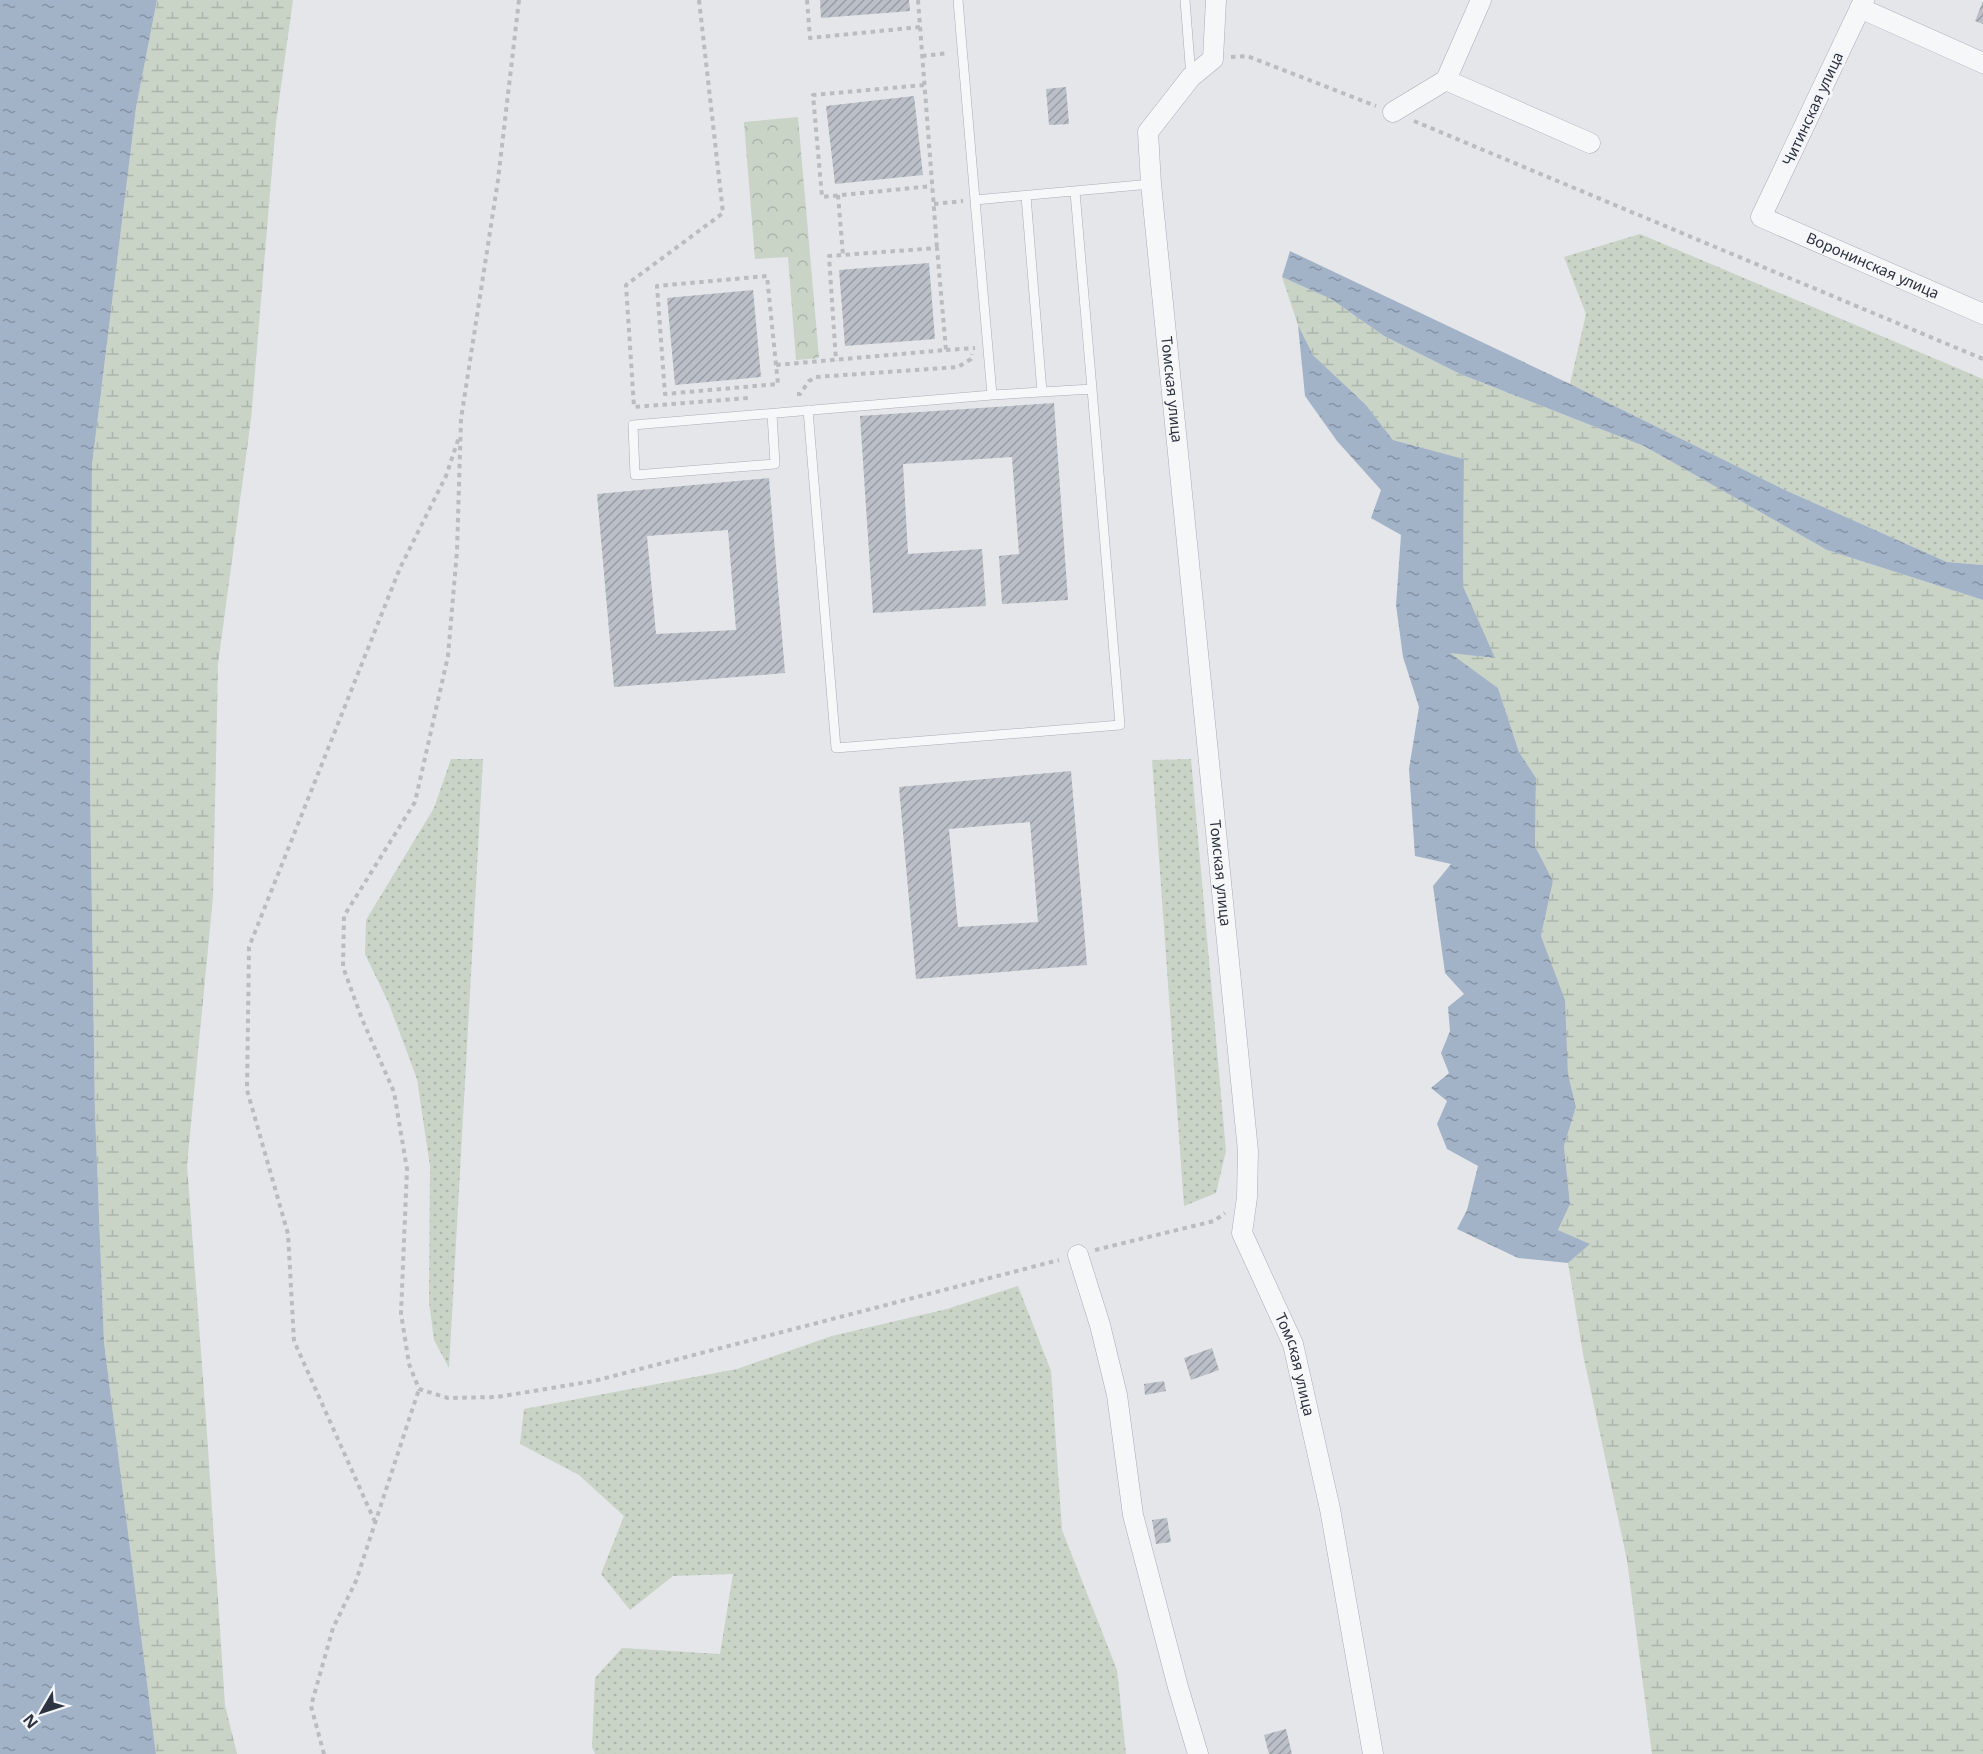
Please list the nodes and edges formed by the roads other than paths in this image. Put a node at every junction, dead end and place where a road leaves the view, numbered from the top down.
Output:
1 (958, 0) edge
2 (1185, 0) edge
3 (1216, 0) edge
4 (1480, 0) edge
5 (1862, 4) edge
6 (1983, 63) edge
7 (1191, 77) junction
8 (1446, 80) junction
9 (1393, 112) road end
10 (1590, 143) dead end
11 (1151, 184) junction
12 (1075, 192) junction
13 (1026, 196) junction
14 (975, 200) junction
15 (1761, 217) joint
16 (1983, 314) edge
17 (1092, 389) junction
18 (1042, 392) junction
19 (992, 395) junction
20 (808, 410) junction
21 (772, 414) junction
22 (1078, 1255) road end
23 (1198, 1754) edge
24 (1373, 1754) edge

1 - 14 lane
2 - 7 lane
3 - 7 street, Томская улица
4 - 8 street
5 - 6 street
5 - 15 street, Читинская улица
7 - 11 street, Томская улица
8 - 9 street
8 - 10 street
11 - 12 lane
11 - 24 street, Томская улица
12 - 13 lane
12 - 17 lane
13 - 14 lane
13 - 18 lane
14 - 19 lane
15 - 16 street, Воронинская улица
17 - 18 lane
17 - 20 lane
18 - 19 lane
19 - 20 lane
20 - 21 lane
21 - 21 lane
22 - 23 street

